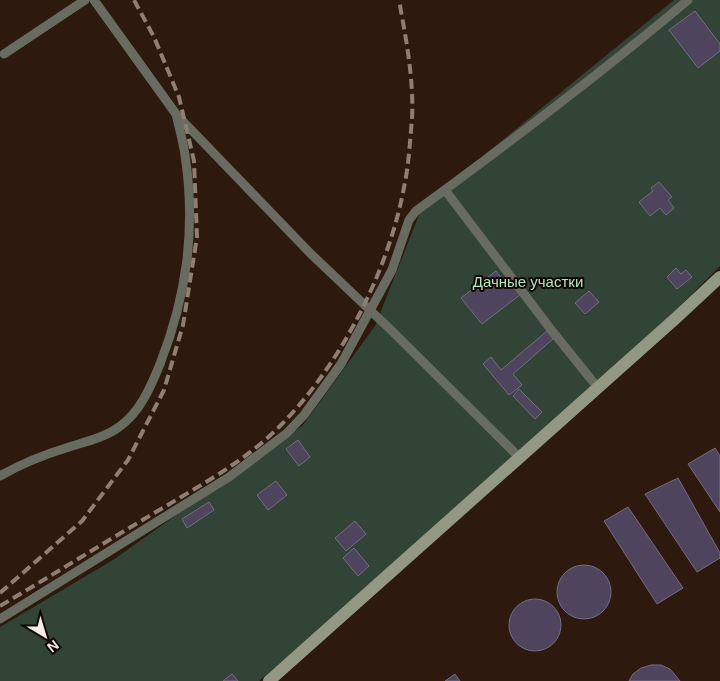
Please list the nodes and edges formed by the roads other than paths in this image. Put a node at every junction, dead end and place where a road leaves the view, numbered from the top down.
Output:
1 (85, 0) edge
2 (94, 0) edge
3 (688, 0) edge
4 (4, 54) dead end
5 (176, 114) junction
6 (445, 190) junction
7 (720, 277) edge
8 (371, 311) junction
9 (598, 388) junction
10 (520, 458) junction
11 (0, 476) edge
12 (0, 619) edge
13 (269, 681) edge

1 - 4 lane
2 - 5 lane
3 - 6 lane
5 - 8 lane
5 - 11 lane
6 - 8 lane
6 - 9 lane
7 - 9 main road
8 - 10 lane
8 - 12 lane
9 - 10 main road
10 - 13 main road

